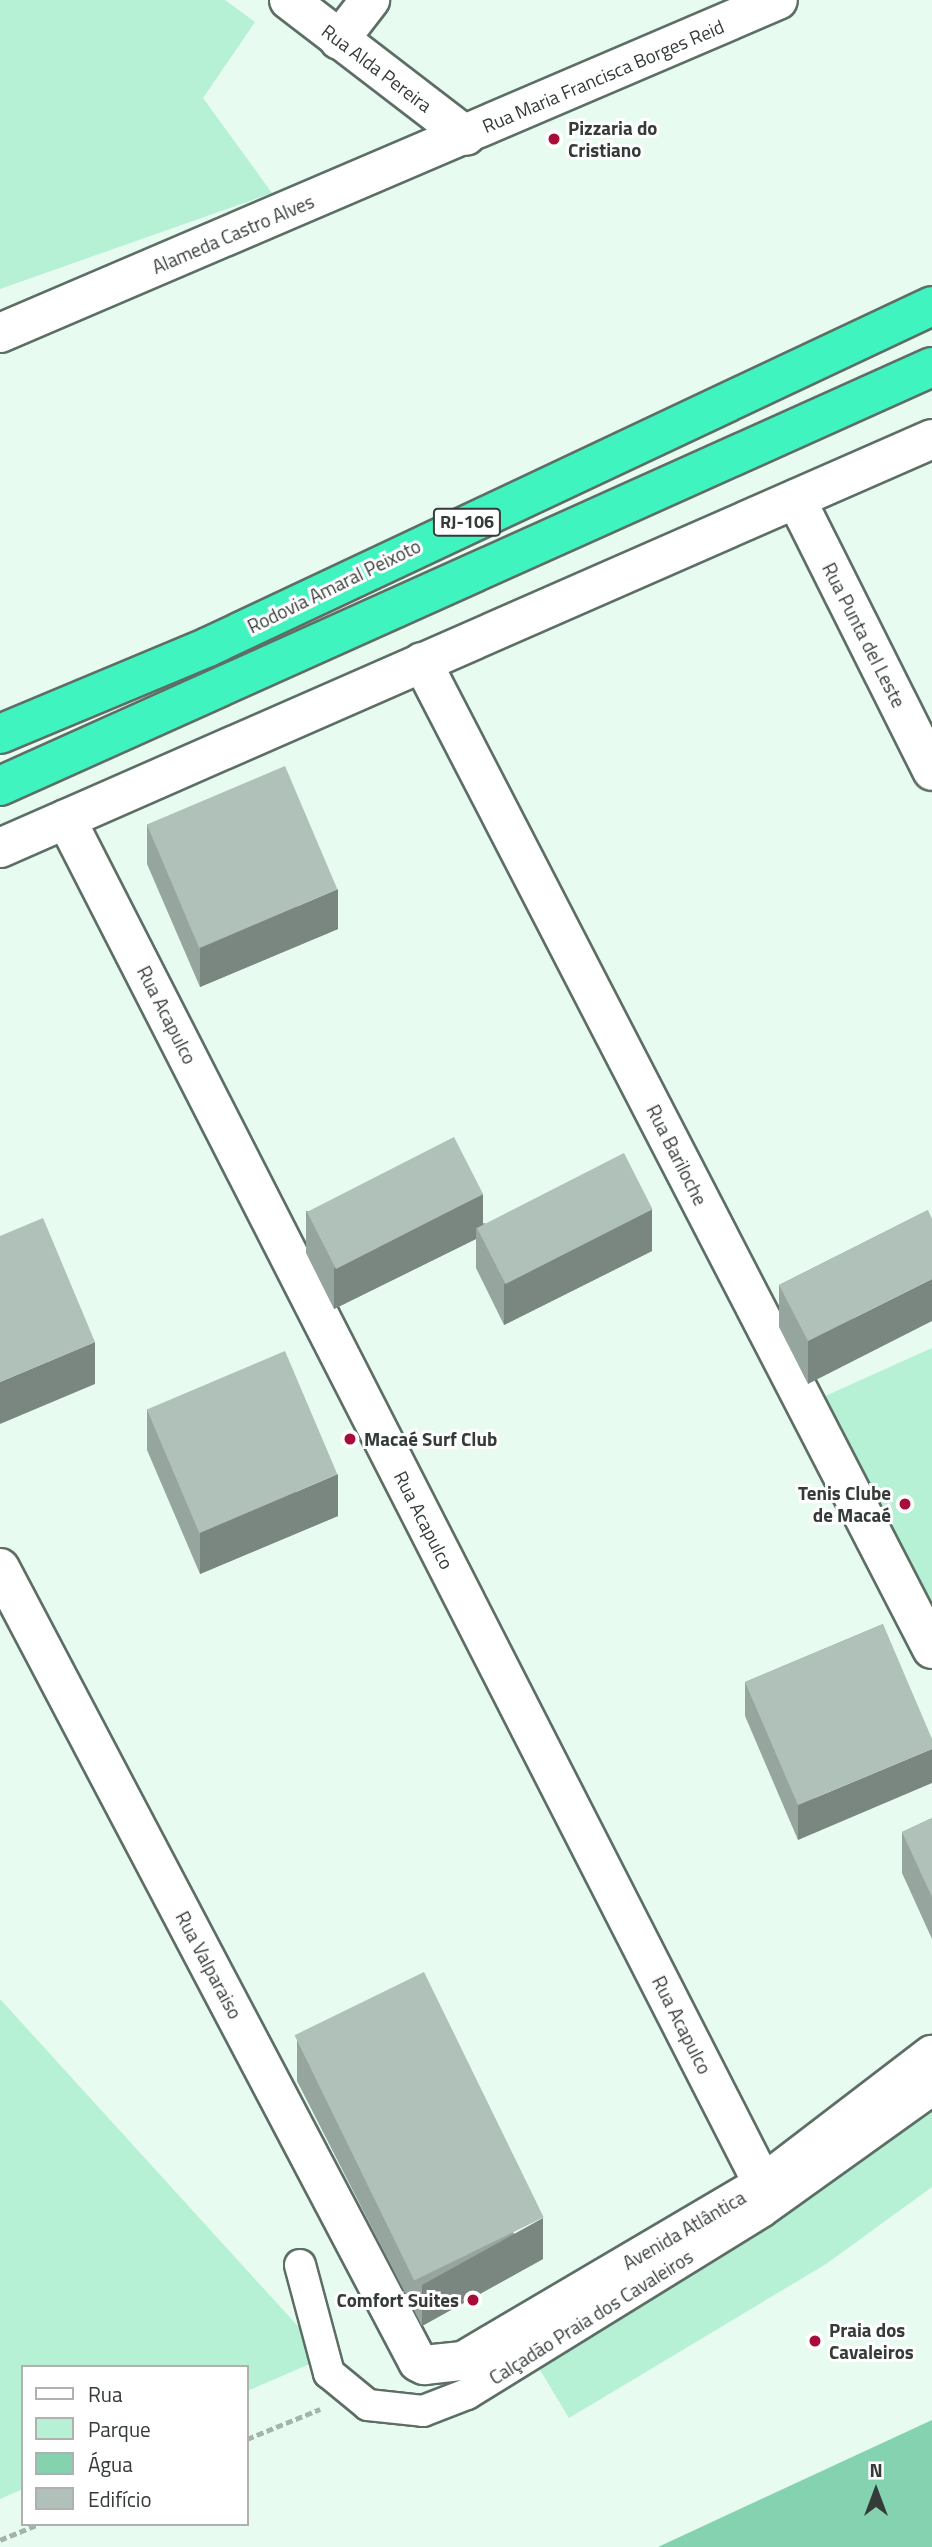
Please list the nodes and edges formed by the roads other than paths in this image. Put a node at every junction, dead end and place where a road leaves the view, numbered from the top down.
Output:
1 (289, 0) edge
2 (370, 0) edge
3 (778, 0) edge
4 (339, 40) junction
5 (466, 136) junction
6 (932, 306) edge
7 (0, 333) edge
8 (932, 367) edge
9 (932, 439) edge
10 (796, 499) junction
11 (422, 662) junction
12 (0, 734) edge
13 (932, 771) edge
14 (0, 786) edge
15 (66, 819) junction
16 (0, 848) edge
17 (0, 1568) edge
18 (932, 1649) edge
19 (932, 2055) edge
20 (932, 2091) edge
21 (763, 2184) junction
22 (300, 2265) dead end
23 (418, 2362) joint

1 - 4 street, Rua Alda Pereira
2 - 4 street
3 - 5 street, Rua Maria Francisca Borges Reid
4 - 5 street, Rua Alda Pereira
5 - 7 street, Alameda Castro Alves
6 - 12 highway, Rodovia Amaral Peixoto / RJ-106
8 - 14 highway, RJ-106
9 - 10 street
10 - 11 street
10 - 13 street, Rua Punta del Leste
11 - 15 street
11 - 18 street, Rua Bariloche
15 - 16 street
15 - 21 street, Rua Acapulco
17 - 23 street, Rua Valparaiso
19 - 21 street, Avenida Atlântica
20 - 22 street, Calçadão Praia dos Cavaleiros
21 - 23 street, Avenida Atlântica

